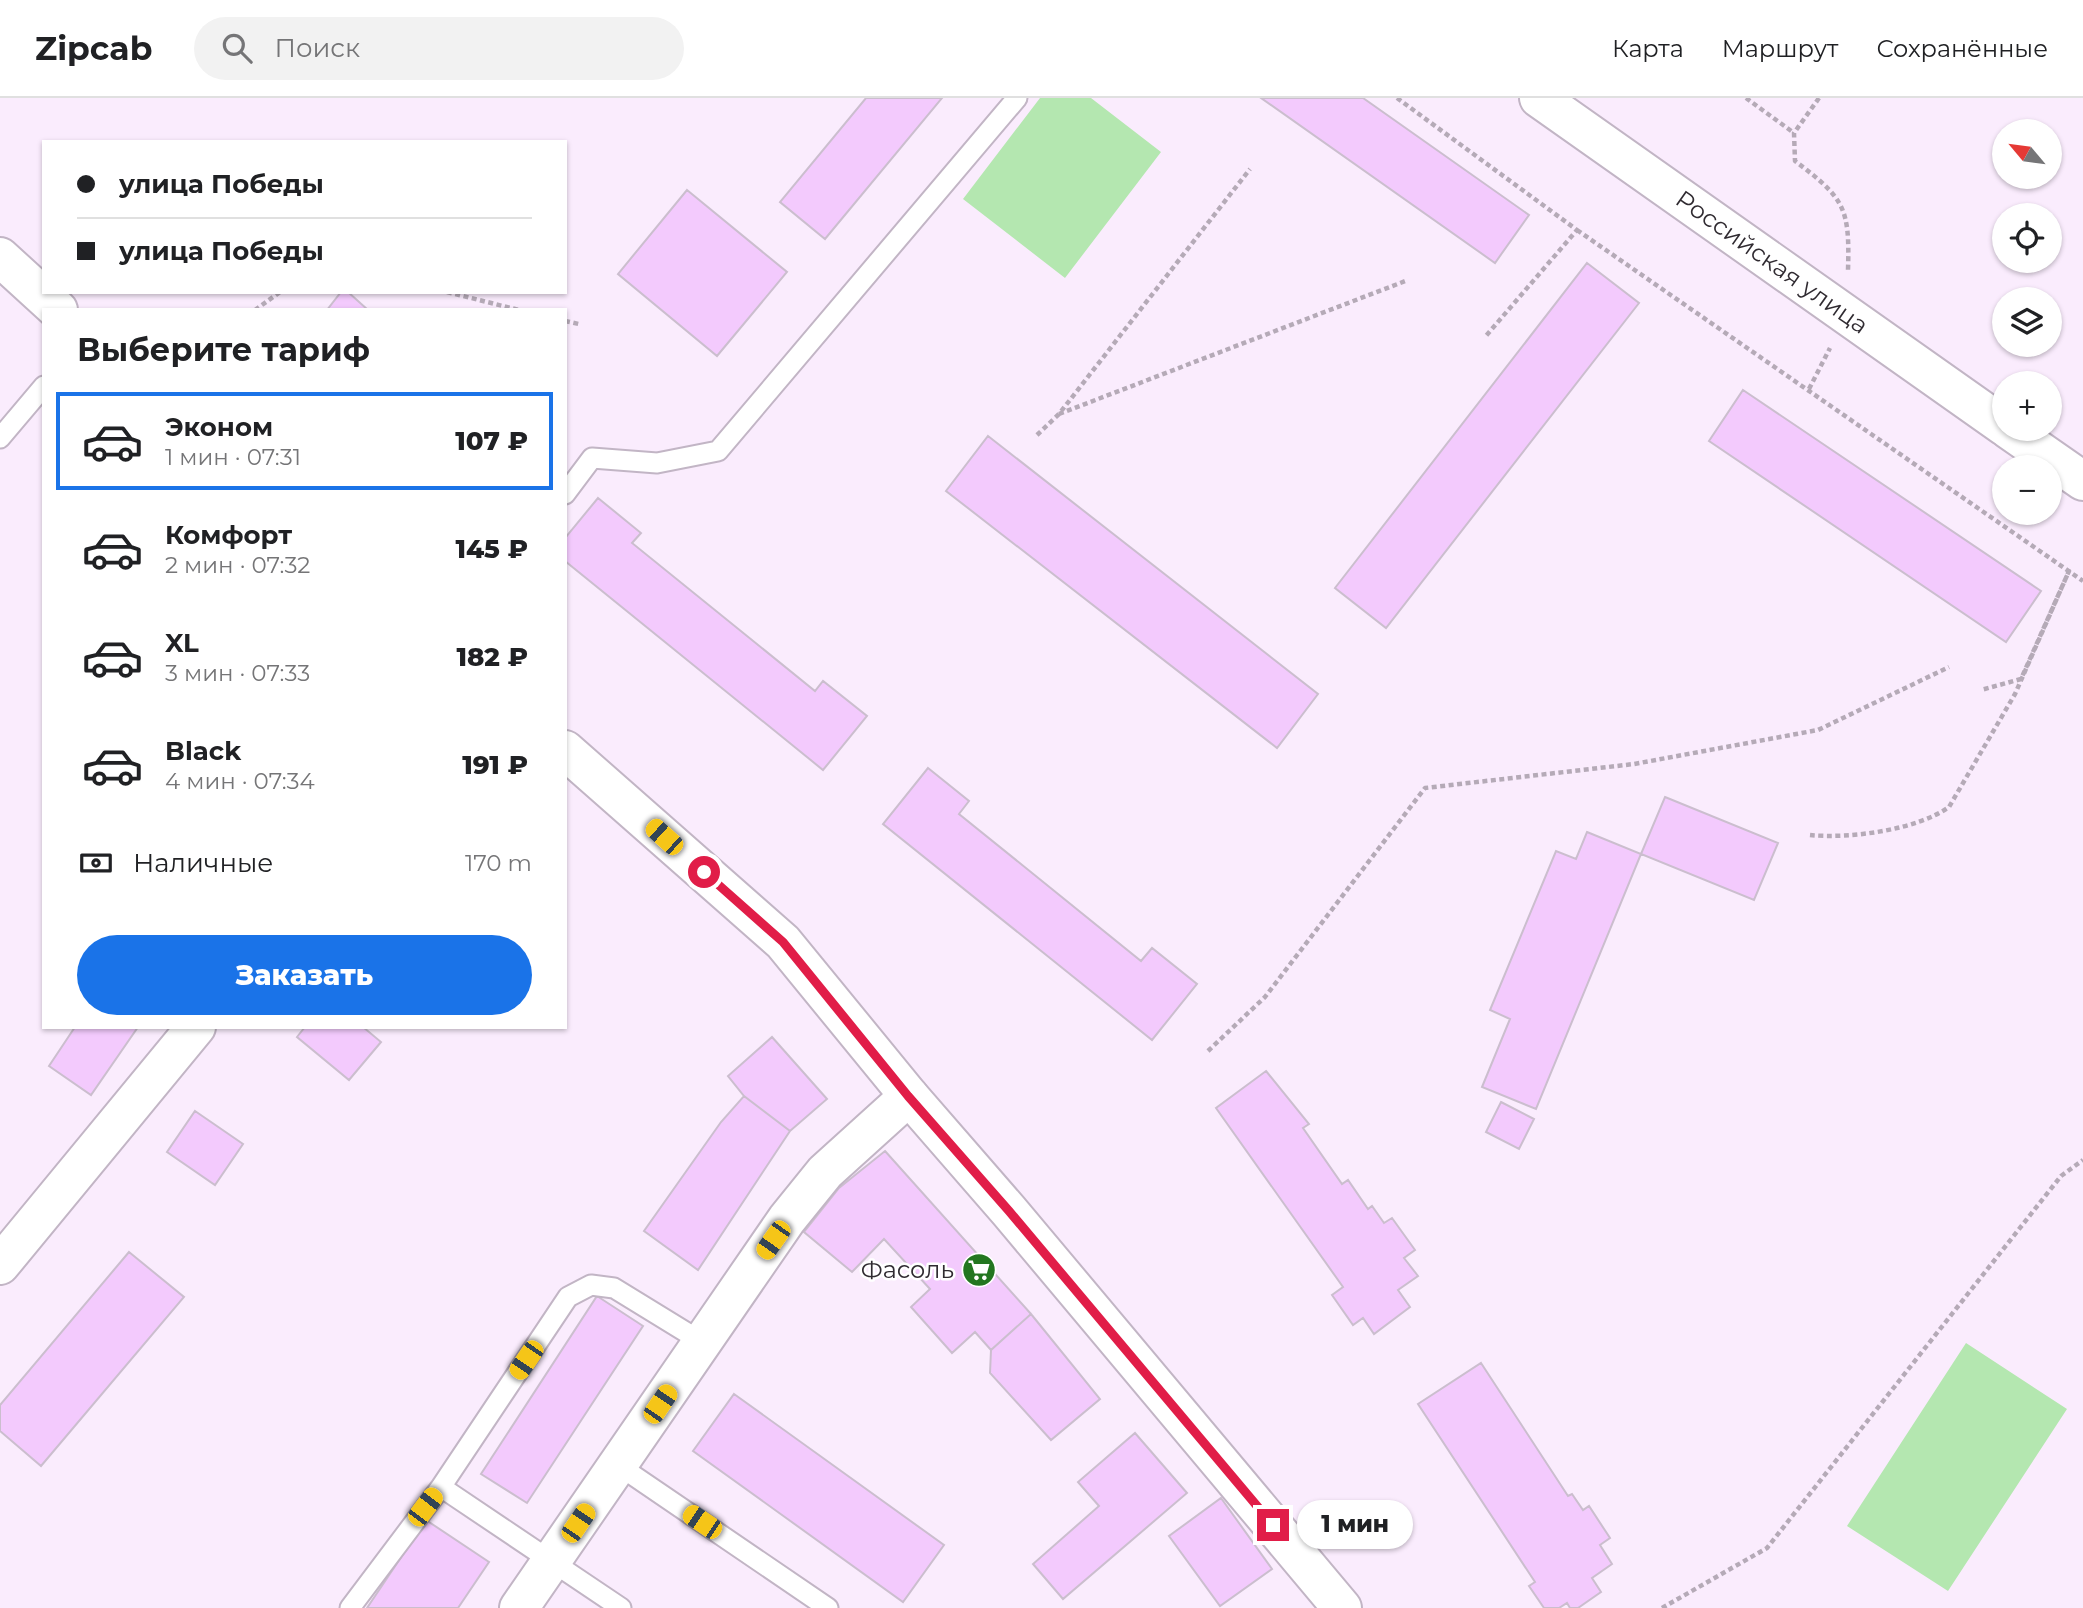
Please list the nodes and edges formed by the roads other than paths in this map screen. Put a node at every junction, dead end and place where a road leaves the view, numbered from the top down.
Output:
1 (1017, 98) edge
2 (1553, 102) edge
3 (0, 257) edge
4 (56, 308) edge
5 (42, 388) edge
6 (1992, 417) edge
7 (0, 438) edge
8 (2029, 441) edge
9 (2080, 473) edge
10 (567, 491) edge
11 (567, 752) edge
12 (194, 1029) edge
13 (908, 1096) junction
14 (0, 1265) edge
15 (702, 1342) junction
16 (618, 1465) junction
17 (441, 1487) junction
18 (552, 1562) junction
19 (350, 1608) edge
20 (519, 1608) edge
21 (621, 1608) edge
22 (828, 1608) edge
23 (1342, 1608) edge

1 - 10 lane
2 - 6 street, Российская улица
3 - 4 street
5 - 7 lane
8 - 9 street, Российская улица
11 - 13 street
12 - 14 street
13 - 15 street
13 - 23 street
15 - 16 street
15 - 17 lane
16 - 18 street
16 - 22 lane
17 - 18 lane
17 - 19 lane
18 - 20 street
18 - 21 lane

